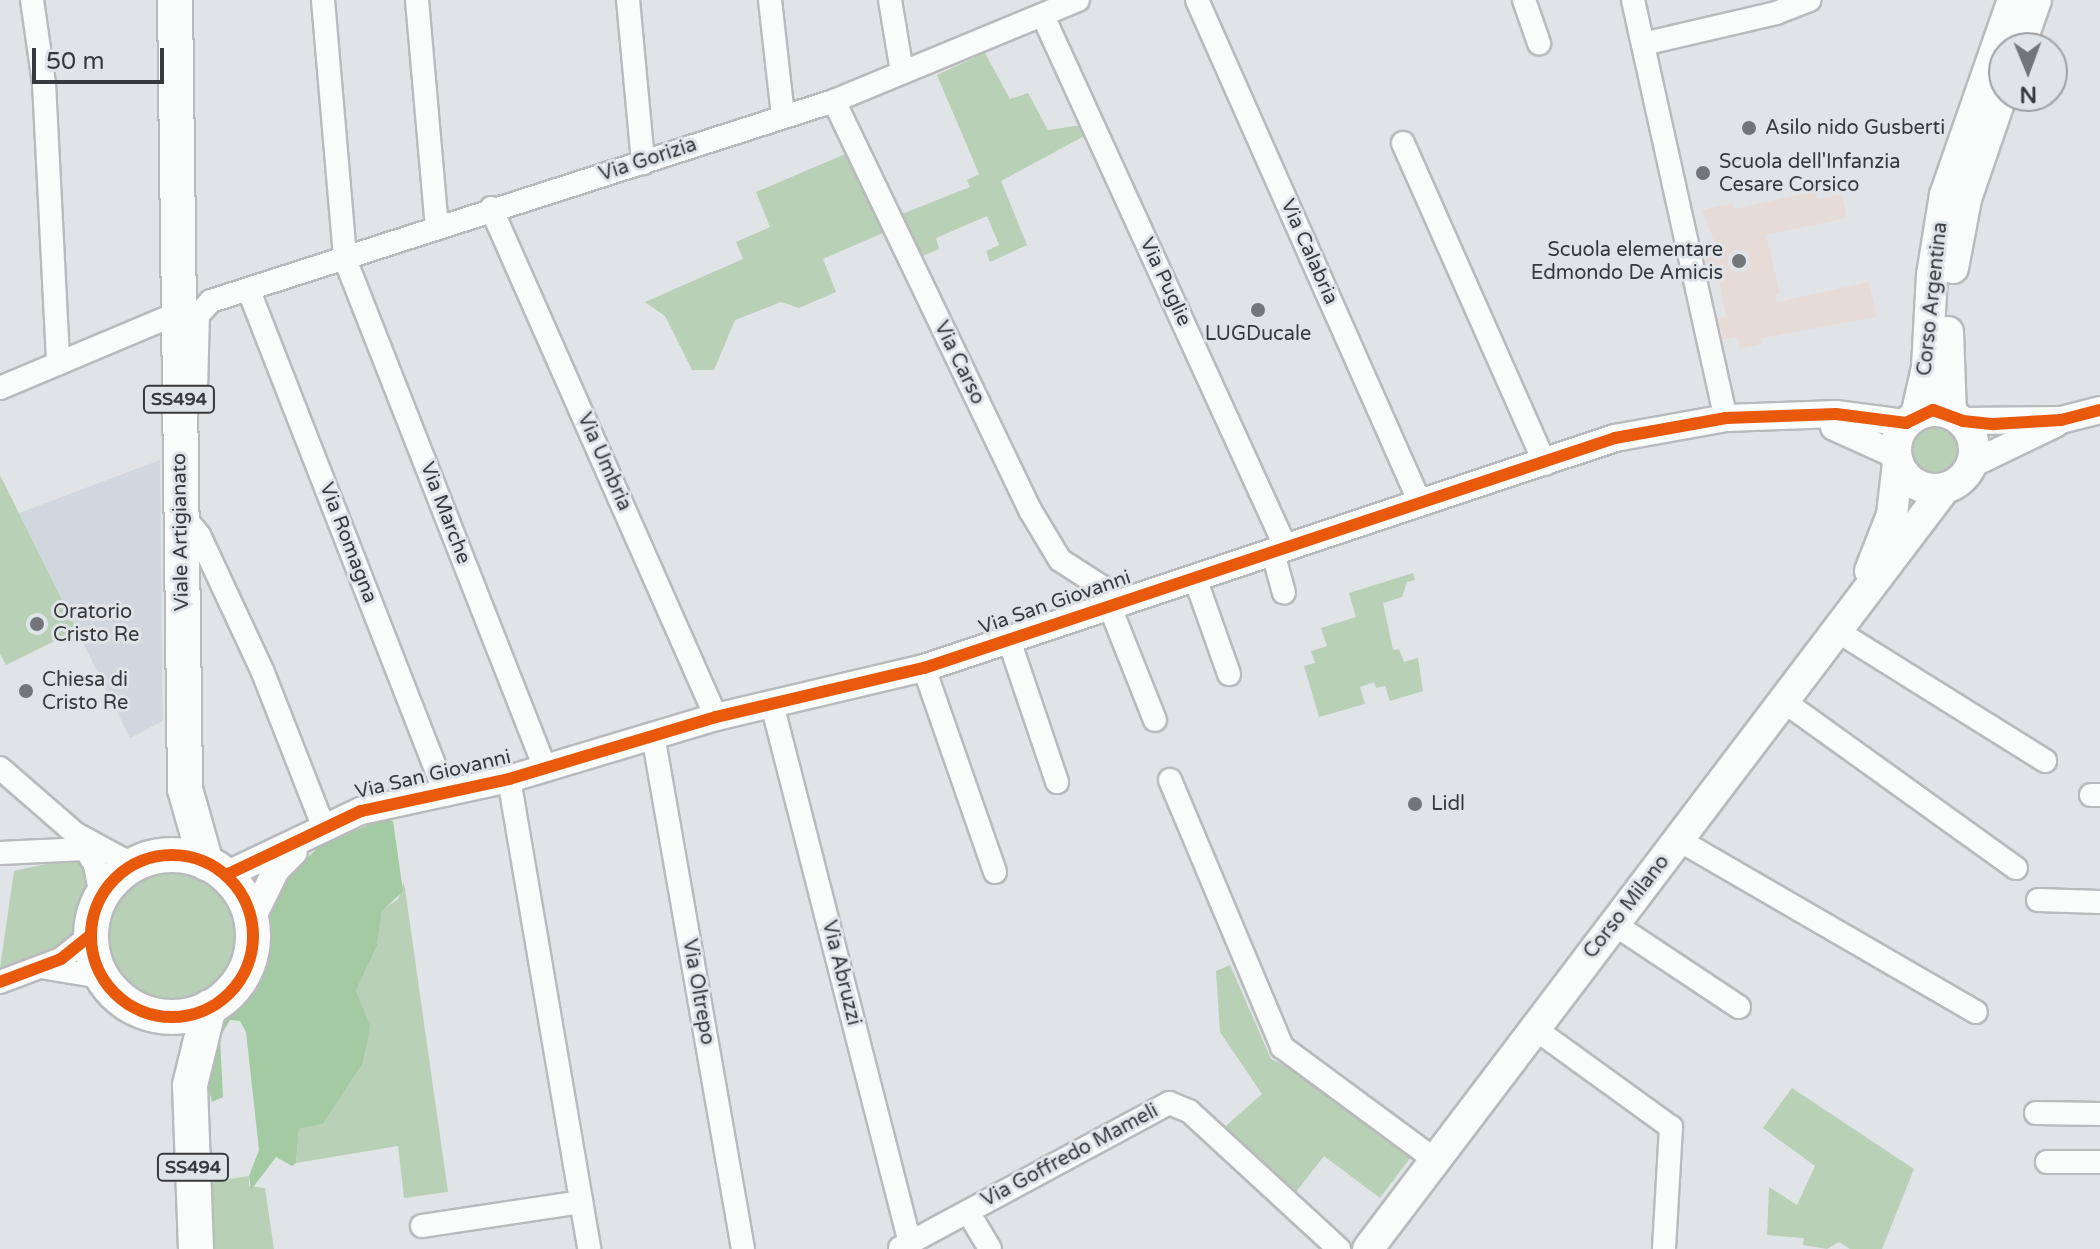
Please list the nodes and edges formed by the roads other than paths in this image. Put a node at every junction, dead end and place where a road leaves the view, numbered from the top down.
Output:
1 (32, 0) edge
2 (323, 0) edge
3 (417, 0) edge
4 (628, 0) edge
5 (770, 0) edge
6 (890, 0) edge
7 (1078, 0) edge
8 (1197, 0) edge
9 (1524, 0) edge
10 (1633, 0) edge
11 (1810, 0) edge
12 (2013, 0) edge
13 (2036, 0) edge
14 (173, 2) edge
15 (1043, 16) junction
16 (2025, 32) edge
17 (1539, 43) dead end
18 (1643, 44) junction
19 (902, 72) junction
20 (834, 101) junction
21 (1996, 112) edge
22 (176, 113) junction
23 (783, 115) junction
24 (1403, 143) dead end
25 (643, 163) junction
26 (491, 208) junction
27 (437, 227) junction
28 (345, 259) junction
29 (178, 275) junction
30 (249, 291) junction
31 (211, 301) junction
32 (178, 313) junction
33 (58, 364) junction
34 (0, 388) edge
35 (2100, 410) edge
36 (1726, 418) junction
37 (1792, 418) junction
38 (1957, 418) junction
39 (1911, 419) junction
40 (2061, 420) junction
41 (180, 442) junction
42 (1897, 458) junction
43 (1545, 464) junction
44 (1972, 464) junction
45 (1945, 488) junction
46 (1421, 505) junction
47 (181, 513) junction
48 (1280, 551) junction
49 (1195, 578) junction
50 (1284, 593) dead end
51 (1861, 593) junction
52 (1107, 606) junction
53 (1834, 629) junction
54 (1009, 640) junction
55 (924, 668) junction
56 (1229, 674) dead end
57 (1782, 700) junction
58 (772, 704) junction
59 (716, 717) junction
60 (1155, 720) dead end
61 (653, 735) junction
62 (2045, 761) dead end
63 (0, 768) edge
64 (545, 768) junction
65 (509, 779) junction
66 (1170, 780) dead end
67 (1057, 782) dead end
68 (185, 789) junction
69 (446, 795) junction
70 (323, 826) junction
71 (1679, 840) junction
72 (80, 842) junction
73 (0, 853) edge
74 (147, 861) junction
75 (2016, 868) dead end
76 (216, 869) junction
77 (995, 872) dead end
78 (101, 895) junction
79 (2038, 900) dead end
80 (2100, 902) edge
81 (252, 919) junction
82 (1614, 924) junction
83 (91, 935) junction
84 (45, 968) junction
85 (102, 977) junction
86 (0, 982) edge
87 (209, 1007) junction
88 (1739, 1007) dead end
89 (1976, 1012) dead end
90 (150, 1013) junction
91 (1534, 1028) junction
92 (190, 1085) junction
93 (2036, 1113) dead end
94 (2100, 1114) edge
95 (1435, 1160) junction
96 (2047, 1162) dead end
97 (2100, 1162) edge
98 (581, 1202) junction
99 (974, 1222) dead end
100 (422, 1226) dead end
101 (1390, 1234) edge
102 (905, 1246) edge
103 (196, 1249) edge
104 (589, 1249) edge
105 (743, 1249) edge
106 (990, 1249) edge
107 (1339, 1249) edge
108 (1368, 1249) edge
109 (1664, 1249) edge

1 - 33 street
2 - 28 street, Via Marche
3 - 27 street
4 - 25 street
5 - 23 street
6 - 19 street
7 - 15 street, Via Gorizia
8 - 46 street, Via Calabria
9 - 17 street
10 - 18 street
11 - 18 street
12 - 39 main road, Corso Argentina
13 - 16 main road
14 - 22 main road, Viale Artigianato / SS494
14 - 29 street, Viale Artigianato
15 - 19 street, Via Gorizia
15 - 48 street, Via Puglie
18 - 36 street
19 - 20 street, Via Gorizia
20 - 23 street, Via Gorizia
20 - 52 street, Via Carso
21 - 38 main road, Corso Argentina
22 - 29 main road, Viale Artigianato / SS494
22 - 31 street
23 - 25 street, Via Gorizia
24 - 43 street
25 - 26 street, Via Gorizia
26 - 27 street, Via Gorizia
26 - 59 street, Via Umbria
27 - 28 street, Via Gorizia
28 - 30 street, Via Gorizia
28 - 64 street, Via Marche
29 - 32 main road, Viale Artigianato / SS494
30 - 31 street, Via Gorizia
30 - 69 street, Via Romagna
31 - 41 street
32 - 33 street
32 - 41 main road, Viale Artigianato / SS494
33 - 34 street
35 - 40 street
36 - 37 street, Via San Giovanni
36 - 43 street, Via San Giovanni
37 - 39 street, Via San Giovanni
37 - 42 street, Via San Giovanni
38 - 39 main road
38 - 40 street
38 - 44 main road, Corso Argentina
39 - 42 main road, Corso Argentina
40 - 44 street
41 - 47 main road, Viale Artigianato / SS494
42 - 45 main road
42 - 51 main road, Corso Milano
43 - 46 street, Via San Giovanni
44 - 45 main road
45 - 51 main road, Corso Milano
46 - 48 street, Via San Giovanni
47 - 68 main road, Viale Artigianato / SS494
47 - 70 street
48 - 49 street, Via San Giovanni
48 - 50 street, Via Puglie
49 - 52 street, Via San Giovanni
49 - 56 street
51 - 53 main road, Corso Milano
52 - 54 street, Via San Giovanni
52 - 60 street, Via Carso
53 - 57 main road, Corso Milano
53 - 62 street
54 - 55 street, Via San Giovanni
54 - 67 street
55 - 58 street, Via San Giovanni
55 - 77 street
57 - 71 main road, Corso Milano
57 - 75 street
58 - 59 street, Via San Giovanni
58 - 102 street, Via Abruzzi
59 - 61 street, Via San Giovanni
61 - 64 street, Via San Giovanni
61 - 105 street, Via Oltrepo
63 - 72 street
64 - 65 street, Via San Giovanni
65 - 69 street, Via San Giovanni
65 - 98 street
66 - 95 street
68 - 74 main road, Viale Artigianato / SS494
68 - 76 main road, Viale Artigianato / SS494
69 - 70 street, Via San Giovanni
70 - 76 street, Via San Giovanni
70 - 81 street, Via San Giovanni
71 - 82 main road, Corso Milano
71 - 89 street
72 - 73 street
72 - 74 street
72 - 78 street
74 - 76 main road
74 - 78 main road, SS494
76 - 81 main road, SS494
78 - 83 main road
79 - 80 street
81 - 87 main road, SS494
82 - 88 street
82 - 91 main road, Corso Milano
83 - 84 street
83 - 85 main road
84 - 85 street
84 - 86 street
85 - 90 main road, SS494
87 - 90 main road, SS494
87 - 92 main road, SS494
90 - 92 main road, SS494
91 - 95 main road, Corso Milano
91 - 109 street
92 - 103 main road, SS494
93 - 94 street
95 - 101 main road, Corso Milano
96 - 97 street
98 - 100 street
98 - 104 street
99 - 106 street
101 - 108 main road, Corso Milano
102 - 107 street, Via Goffredo Mameli

